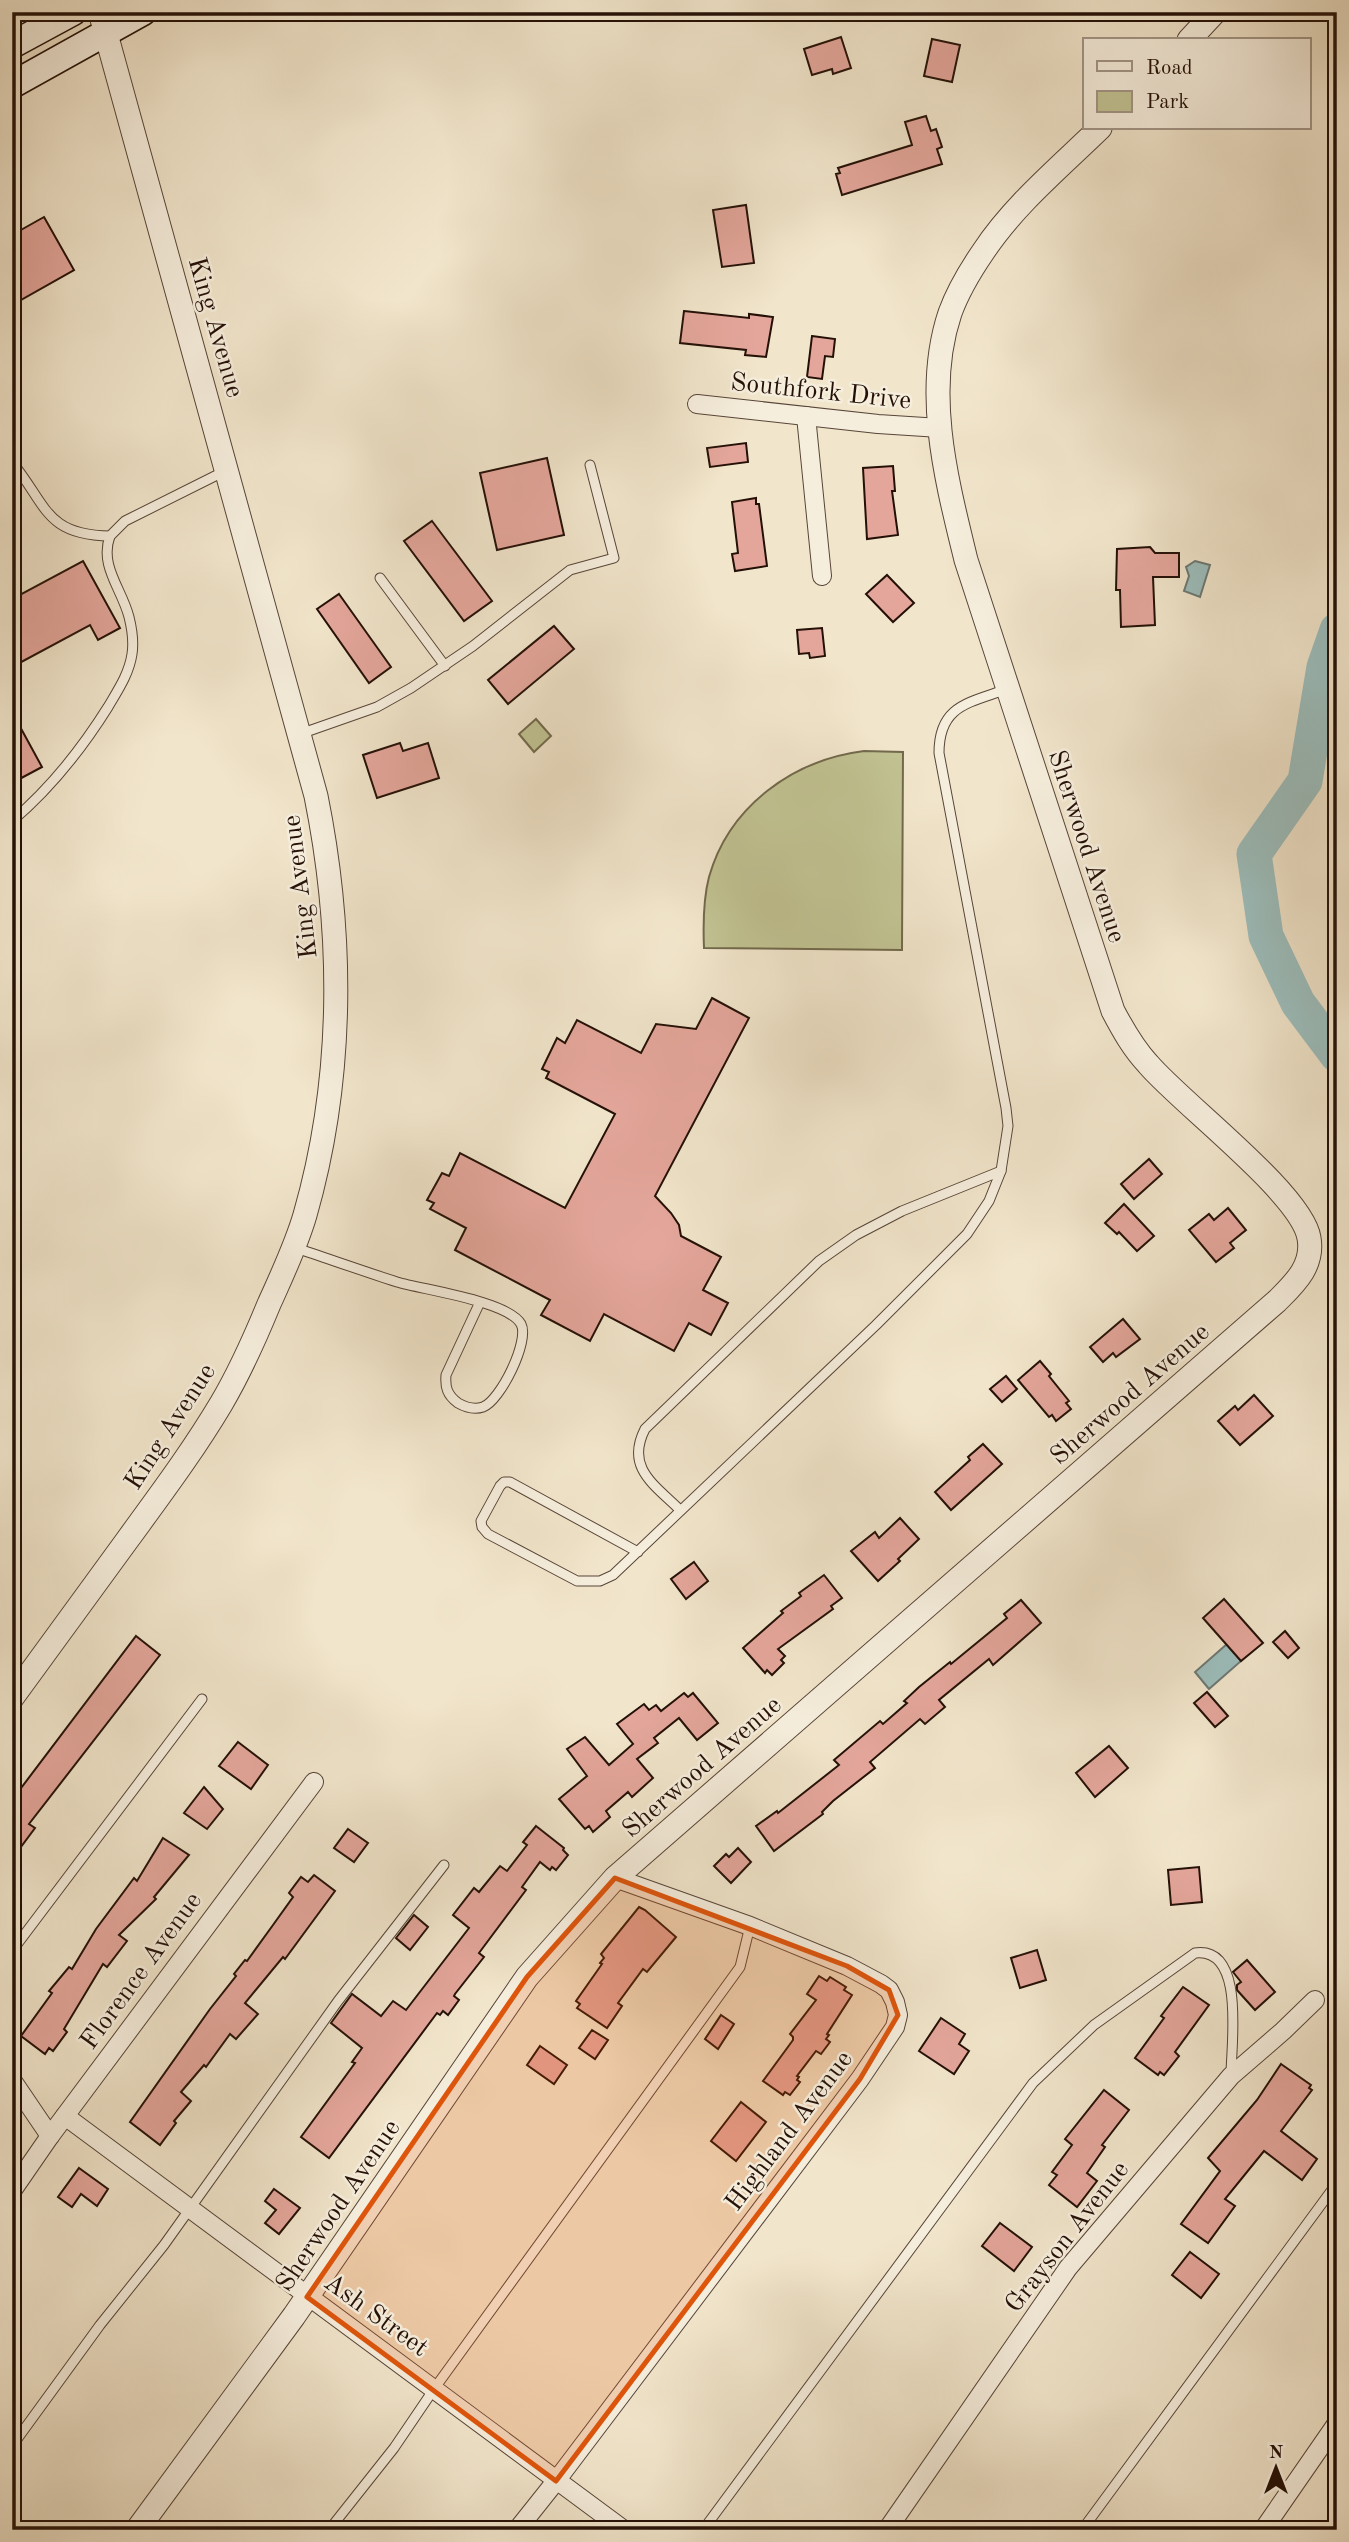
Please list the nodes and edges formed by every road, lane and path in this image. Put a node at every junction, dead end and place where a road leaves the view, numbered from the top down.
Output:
1 (73, 12) edge
2 (143, 12) edge
3 (1215, 12) edge
4 (103, 23) edge
5 (1191, 38) edge
6 (12, 45) edge
7 (12, 85) edge
8 (1098, 130) edge
9 (697, 404) dead end
10 (806, 416) junction
11 (940, 428) junction
12 (12, 462) edge
13 (590, 465) dead end
14 (228, 470) junction
15 (110, 536) junction
16 (822, 576) dead end
17 (380, 578) dead end
18 (445, 666) junction
19 (1007, 689) junction
20 (300, 734) junction
21 (12, 821) edge
22 (1001, 1171) junction
23 (294, 1247) junction
24 (480, 1302) junction
25 (680, 1510) junction
26 (638, 1552) junction
27 (12, 1698) edge
28 (202, 1699) dead end
29 (314, 1782) dead end
30 (444, 1865) dead end
31 (615, 1878) junction
32 (750, 1926) junction
33 (12, 1951) edge
34 (1315, 2000) dead end
35 (1231, 2076) junction
36 (12, 2080) edge
37 (65, 2116) junction
38 (50, 2136) junction
39 (1337, 2183) edge
40 (12, 2191) edge
41 (189, 2209) junction
42 (307, 2297) junction
43 (434, 2389) junction
44 (1337, 2423) edge
45 (12, 2446) edge
46 (556, 2481) junction
47 (137, 2530) edge
48 (329, 2530) edge
49 (517, 2530) edge
50 (624, 2530) edge
51 (703, 2530) edge
52 (887, 2530) edge
53 (1082, 2530) edge
54 (1263, 2530) edge

1 - 6 main road
2 - 4 main road
3 - 5 street
4 - 7 main road
4 - 14 street, King Avenue
8 - 11 street, Sherwood Avenue
9 - 10 street, Southfork Drive
10 - 11 street, Southfork Drive
10 - 16 street
11 - 19 street, Sherwood Avenue
12 - 15 lane
13 - 18 lane
14 - 15 lane
14 - 20 street, King Avenue
15 - 21 lane
17 - 18 lane
18 - 20 lane
19 - 22 lane
19 - 31 street, Sherwood Avenue
20 - 23 street, King Avenue
22 - 25 lane
22 - 25 lane
23 - 24 lane
23 - 27 street, King Avenue
24 - 24 lane
25 - 26 lane
26 - 26 lane
28 - 33 lane
29 - 37 street, Florence Avenue
30 - 41 lane
31 - 32 street, Highland Avenue
31 - 42 street, Sherwood Avenue
32 - 43 lane
32 - 46 street, Highland Avenue
34 - 35 street, Grayson Avenue
35 - 51 lane
35 - 52 street, Grayson Avenue
36 - 38 street
37 - 38 street, Florence Avenue
37 - 41 street, Ash Street
38 - 40 street, Florence Avenue
39 - 53 lane
41 - 42 street, Ash Street
41 - 45 lane
42 - 43 street, Ash Street
42 - 47 street, Sherwood Avenue
43 - 46 street, Ash Street
43 - 48 lane
44 - 54 street
46 - 49 street, Highland Avenue
46 - 50 street, Ash Street

